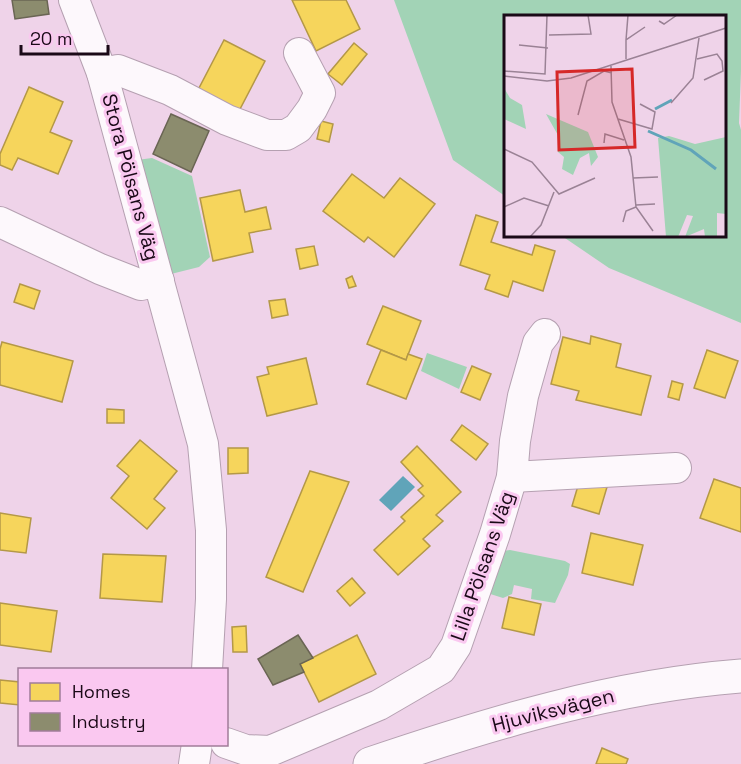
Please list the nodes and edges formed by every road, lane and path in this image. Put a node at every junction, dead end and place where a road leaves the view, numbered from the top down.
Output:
1 (74, 0) edge
2 (298, 53) dead end
3 (102, 73) junction
4 (0, 222) edge
5 (159, 281) junction
6 (545, 334) dead end
7 (676, 468) dead end
8 (512, 477) junction
9 (207, 668) edge
10 (741, 676) edge
11 (228, 744) edge
12 (197, 746) edge
13 (194, 764) edge
14 (370, 764) edge

1 - 3 street, Stora Pölsans Väg
2 - 3 street, Stora Pölsans Väg
3 - 5 street, Stora Pölsans Väg
4 - 5 street, Stora Pölsans Väg
5 - 9 street, Stora Pölsans Väg
6 - 8 street, Lilla Pölsans Väg
7 - 8 street, Lilla Pölsans Väg
8 - 11 street, Lilla Pölsans Väg
10 - 14 main road, Hjuviksvägen
12 - 13 street

